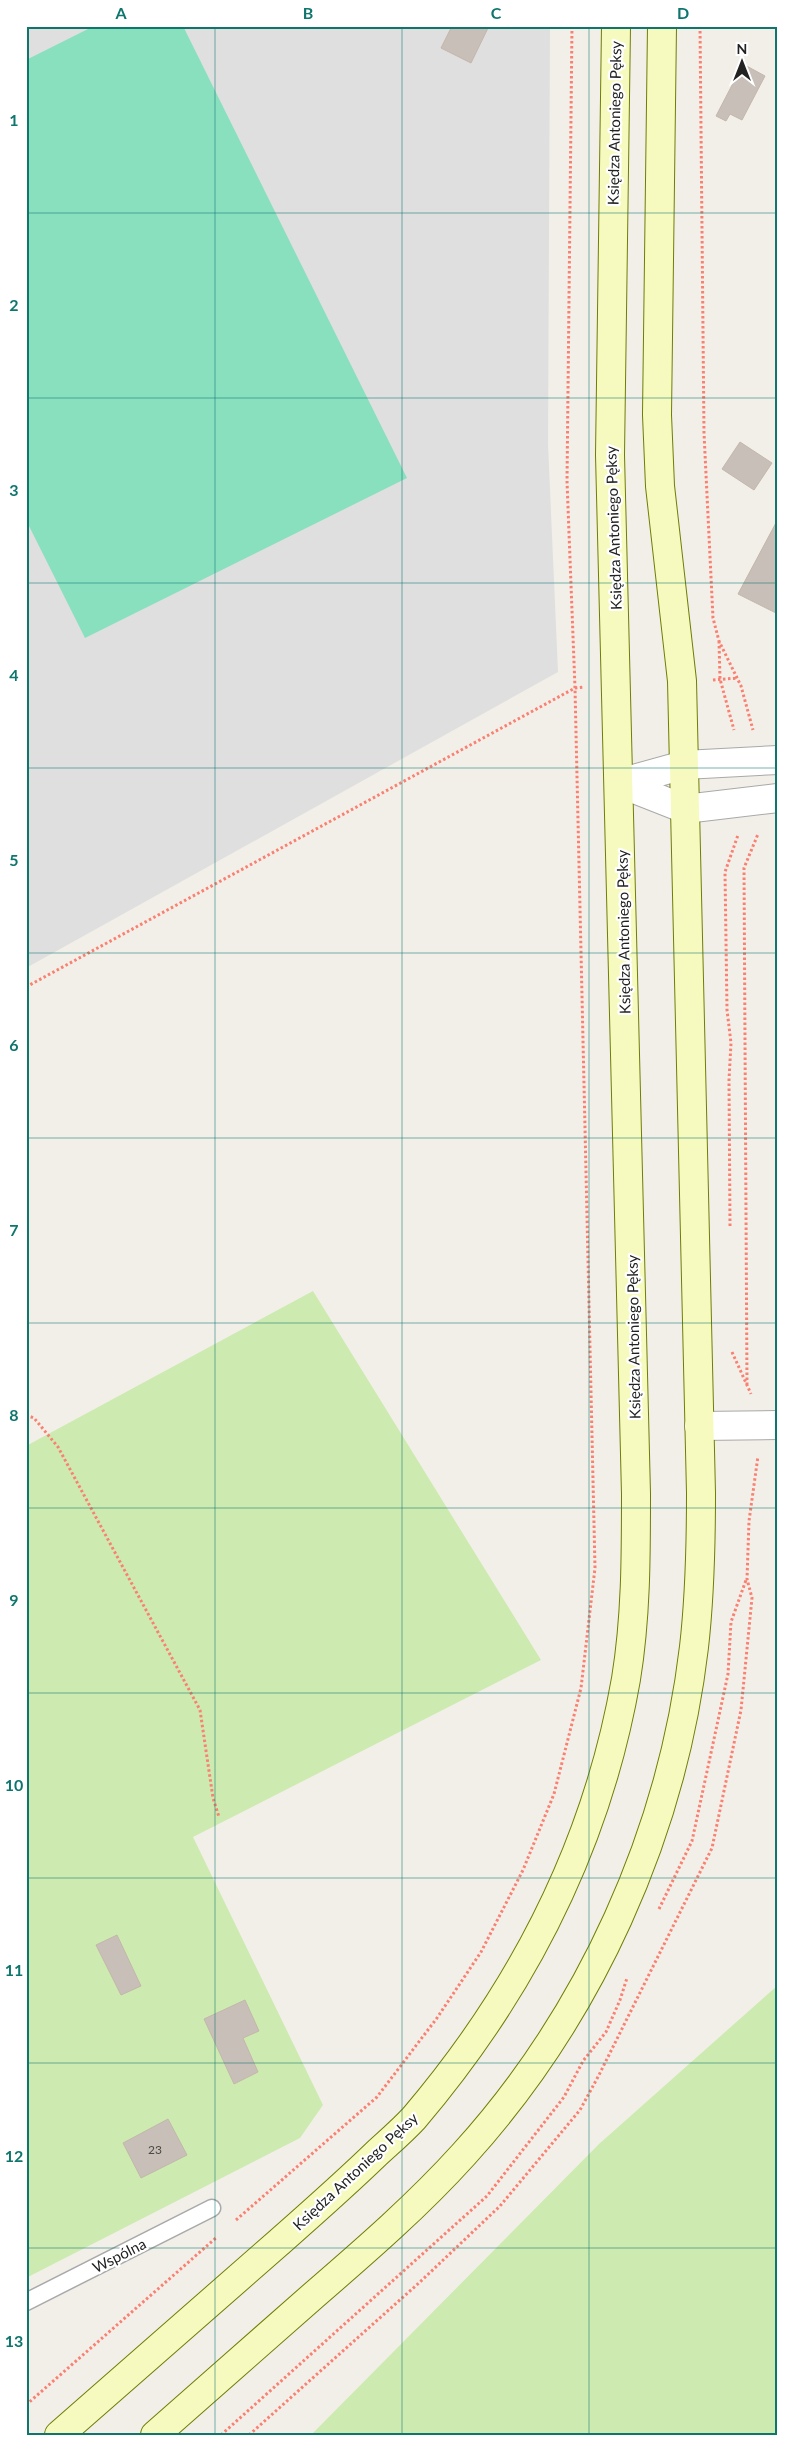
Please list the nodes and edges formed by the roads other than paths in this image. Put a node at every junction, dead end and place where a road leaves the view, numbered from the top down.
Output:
1 (616, 26) edge
2 (662, 26) edge
3 (757, 761) edge
4 (684, 765) junction
5 (620, 784) junction
6 (758, 801) edge
7 (685, 809) junction
8 (699, 1426) junction
9 (768, 1426) edge
10 (212, 2208) dead end
11 (26, 2302) edge
12 (59, 2435) edge
13 (155, 2435) edge

1 - 5 main road, Księdza Antoniego Pęksy
2 - 4 main road
3 - 4 street
4 - 5 street
4 - 7 main road
5 - 7 street
5 - 12 main road, Księdza Antoniego Pęksy
6 - 7 street
7 - 8 main road
8 - 9 street
8 - 13 main road
10 - 11 lane, Wspólna

